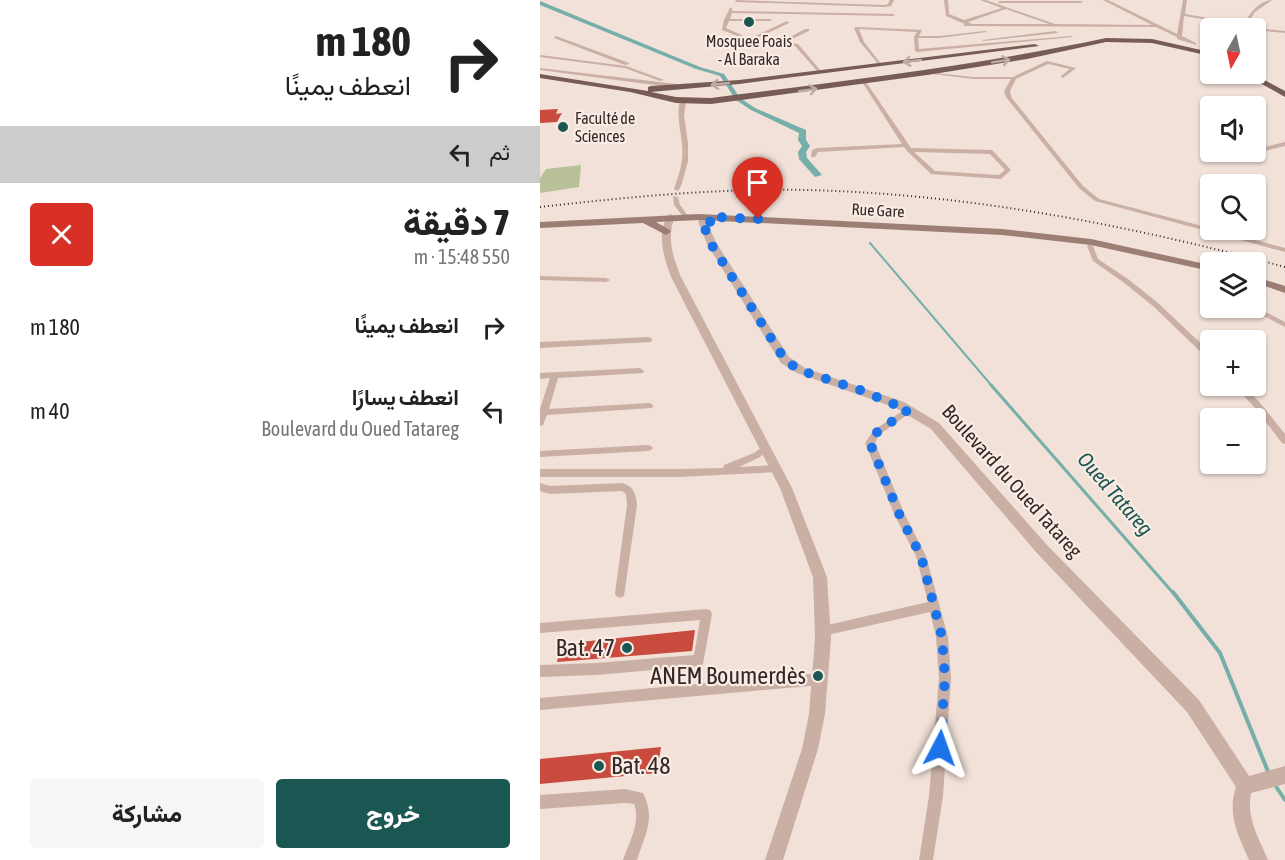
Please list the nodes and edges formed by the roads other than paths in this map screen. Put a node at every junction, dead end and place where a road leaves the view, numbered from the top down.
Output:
1 (892, 0) edge
2 (946, 0) edge
3 (982, 0) edge
4 (1075, 0) edge
5 (1105, 0) edge
6 (1123, 0) edge
7 (1185, 0) edge
8 (1270, 0) edge
9 (738, 1) edge
10 (990, 2) junction
11 (1006, 8) junction
12 (1120, 8) junction
13 (1216, 10) dead end
14 (729, 12) junction
15 (893, 15) dead end
16 (1183, 15) junction
17 (1200, 18) edge
18 (1213, 18) edge
19 (1248, 18) edge
20 (726, 20) junction
21 (770, 20) dead end
22 (787, 22) dead end
23 (967, 23) junction
24 (981, 26) junction
25 (1059, 26) junction
26 (1155, 26) junction
27 (807, 30) dead end
28 (1266, 30) edge
29 (1065, 31) junction
30 (986, 32) junction
31 (1285, 32) edge
32 (556, 37) dead end
33 (916, 37) junction
34 (752, 39) junction
35 (992, 39) junction
36 (783, 42) junction
37 (1178, 42) junction
38 (916, 45) junction
39 (997, 45) junction
40 (1200, 49) edge
41 (540, 56) edge
42 (880, 64) junction
43 (540, 69) edge
44 (819, 72) junction
45 (927, 73) junction
46 (540, 76) edge
47 (1063, 77) dead end
48 (1014, 78) junction
49 (661, 80) junction
50 (1266, 81) edge
51 (864, 82) junction
52 (670, 83) junction
53 (1266, 83) edge
54 (687, 87) junction
55 (630, 89) junction
56 (1285, 92) edge
57 (683, 100) junction
58 (1285, 144) edge
59 (907, 148) junction
60 (1266, 149) edge
61 (813, 156) dead end
62 (711, 220) junction
63 (676, 222) junction
64 (540, 226) edge
65 (1090, 246) junction
66 (1285, 250) edge
67 (1200, 274) edge
68 (1200, 274) edge
69 (540, 278) edge
70 (606, 280) dead end
71 (1266, 285) edge
72 (1285, 292) edge
73 (1266, 315) edge
74 (1285, 325) edge
75 (648, 340) dead end
76 (540, 345) edge
77 (1200, 346) edge
78 (640, 371) dead end
79 (555, 375) junction
80 (540, 376) edge
81 (1248, 396) edge
82 (649, 406) dead end
83 (908, 410) junction
84 (543, 412) junction
85 (540, 423) edge
86 (1285, 441) edge
87 (648, 448) dead end
88 (765, 448) junction
89 (540, 454) edge
90 (776, 469) junction
91 (722, 471) junction
92 (540, 473) edge
93 (540, 488) edge
94 (620, 593) dead end
95 (934, 606) junction
96 (540, 628) edge
97 (823, 631) junction
98 (540, 671) edge
99 (821, 679) junction
100 (540, 704) edge
101 (1285, 775) edge
102 (1245, 786) junction
103 (540, 802) edge
104 (630, 860) edge
105 (774, 860) edge
106 (926, 860) edge
107 (1259, 860) edge

1 - 9 street
2 - 23 street
3 - 10 street
4 - 10 street
5 - 12 street
6 - 12 street
7 - 16 street
8 - 19 street
9 - 14 street
10 - 11 street
11 - 23 street
11 - 25 street
12 - 26 street
13 - 18 street
14 - 15 street
14 - 20 street
16 - 17 street
16 - 37 street
20 - 21 street
20 - 34 street
22 - 34 street
23 - 24 street
24 - 25 street
24 - 30 street
25 - 26 street
25 - 29 street
26 - 37 street
27 - 36 street
28 - 31 street
29 - 35 street
29 - 39 street
30 - 33 street
30 - 35 street
32 - 49 street
33 - 38 street
33 - 42 street
34 - 36 street
35 - 38 street
35 - 39 street
36 - 44 street
37 - 40 main road
37 -> 42 main road
45 -> 37 main road
38 - 39 street
41 - 49 street
42 - 44 main road
43 - 52 street
44 -> 54 main road
45 - 48 street
45 - 51 main road
46 - 55 main road
47 - 48 street
48 - 66 street
49 - 52 street
50 - 56 main road
57 -> 51 main road
51 - 59 street
52 - 54 street
53 - 56 main road
54 - 55 main road
55 - 57 main road
57 - 63 street
58 - 60 street
59 - 59 street
59 - 61 street
62 - 63 main road, Rue Gare
62 - 65 main road, Rue Gare
62 - 67 main road, Rue Gare
62 - 83 street, Boulevard du Oued Tatareg
63 - 64 main road, Rue Gare
63 - 64 main road, Rue Gare
63 - 88 street
65 - 68 main road, Rue Gare
65 - 77 street
69 - 70 street
71 - 72 main road
73 - 74 street
75 - 76 street
78 - 79 street
79 - 80 street
79 - 84 street
81 - 86 street
82 - 84 street
83 - 95 street
83 - 102 street, Boulevard du Oued Tatareg
84 - 85 street
87 - 89 street
88 - 90 street
88 - 91 street
90 - 91 street
90 - 97 street
91 - 92 street
93 - 94 street
95 - 97 street
95 - 106 street
96 - 98 street
97 - 99 street
99 - 100 street
99 - 105 street
101 - 102 street
102 - 107 street
103 - 104 street

